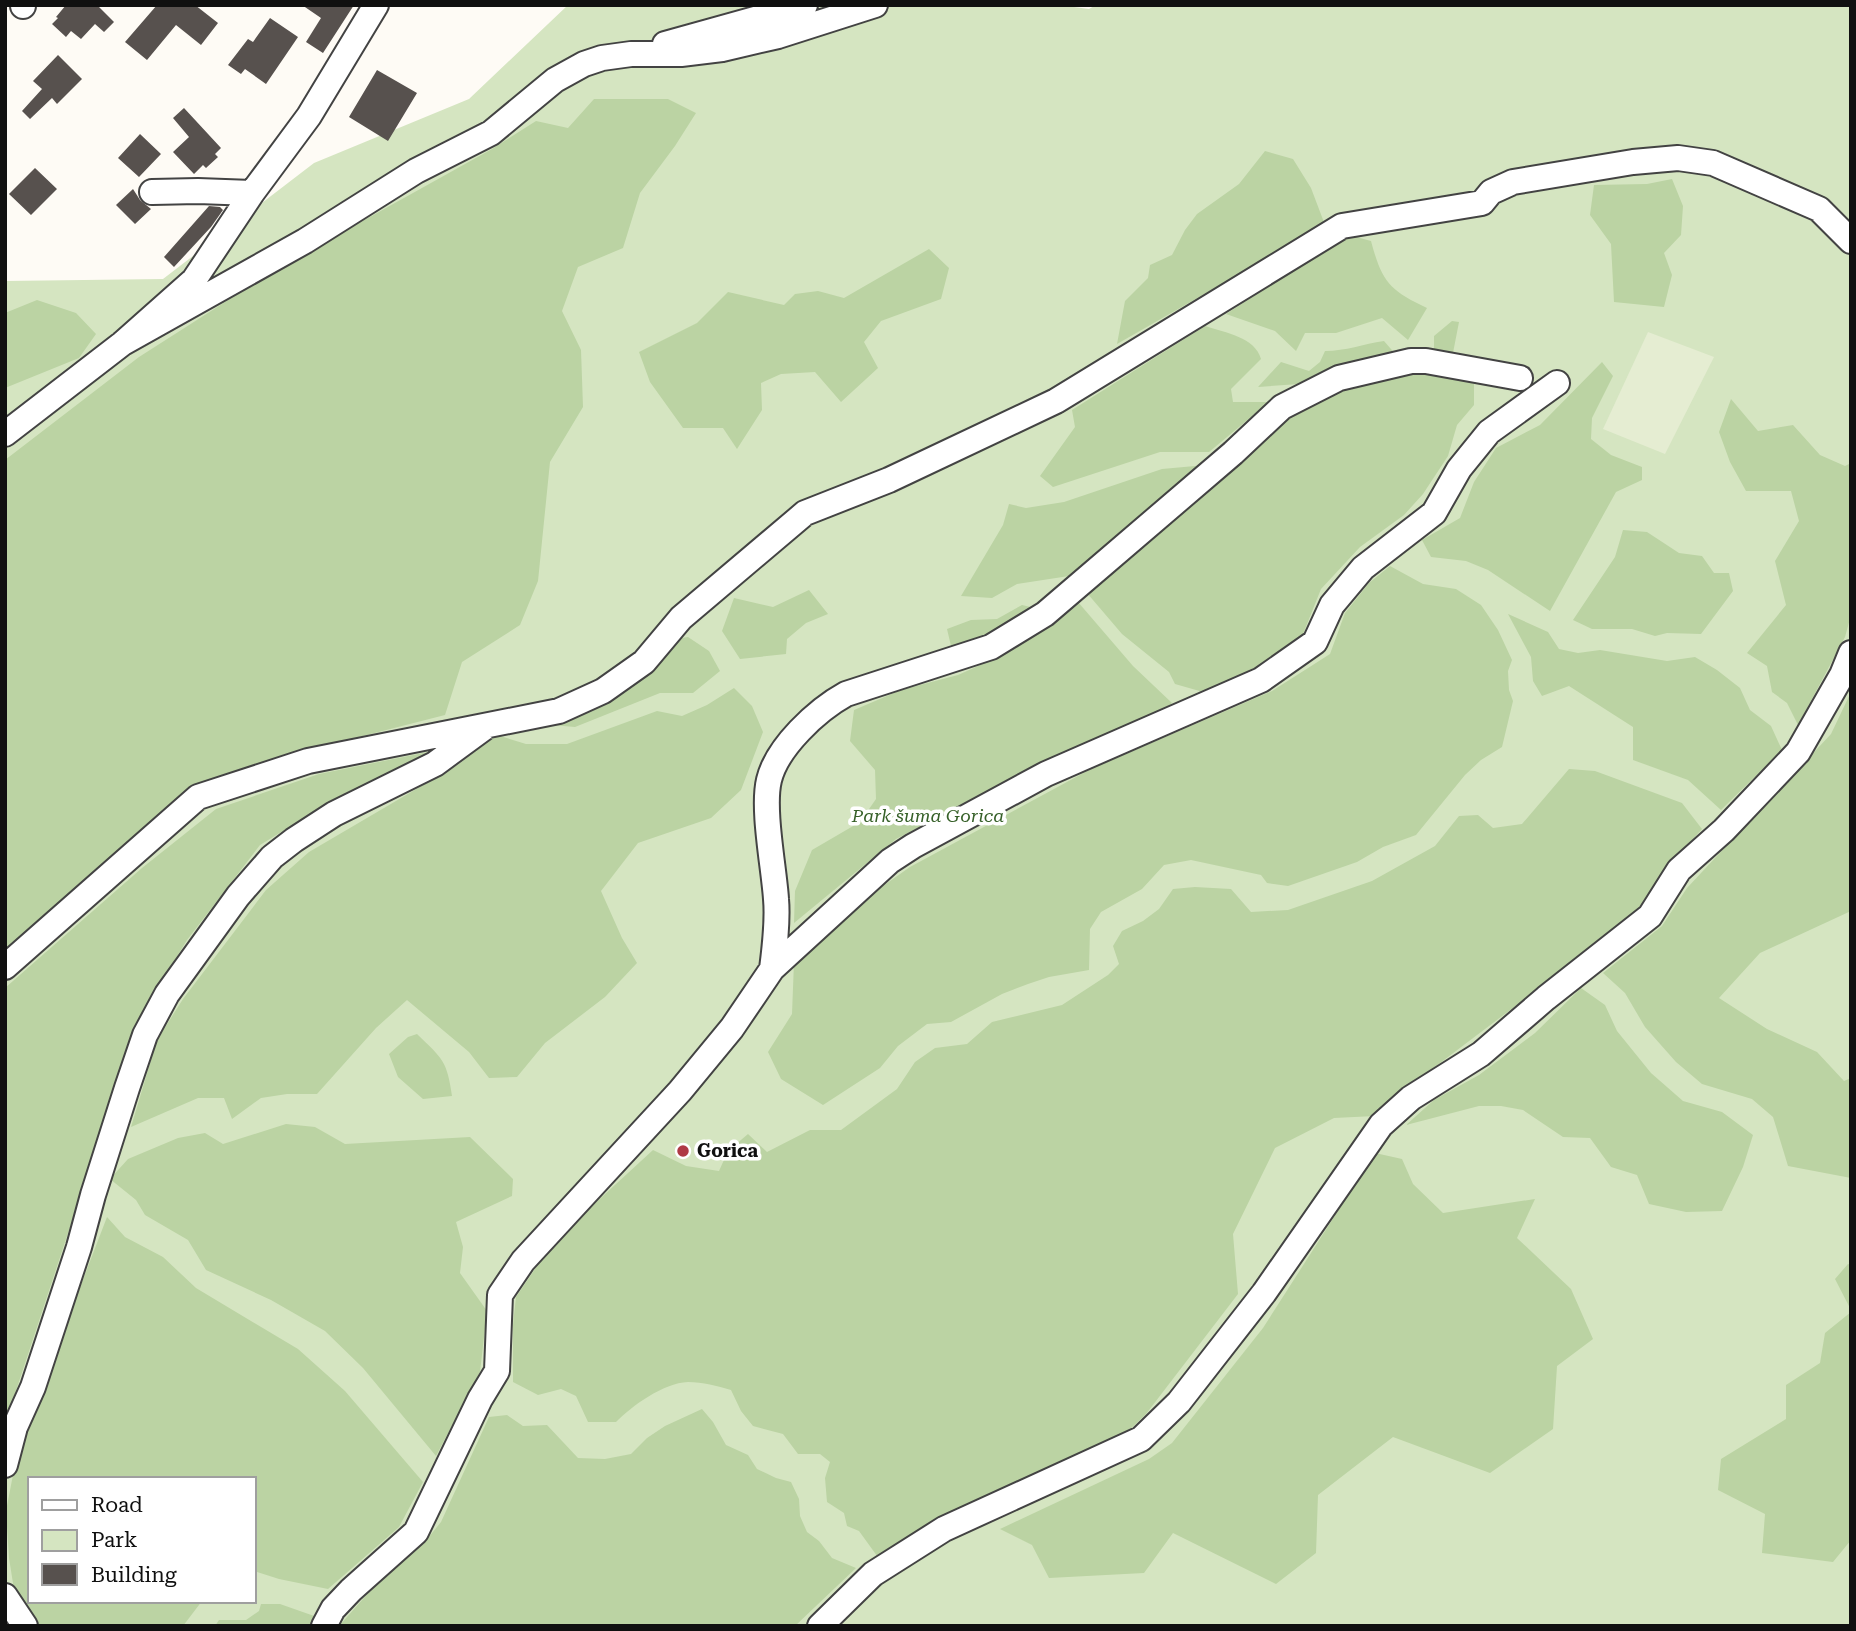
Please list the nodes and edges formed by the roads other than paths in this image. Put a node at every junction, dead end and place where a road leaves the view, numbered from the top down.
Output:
1 (376, 5) edge
2 (805, 5) edge
3 (875, 5) edge
4 (646, 53) junction
5 (152, 192) dead end
6 (252, 193) junction
7 (1851, 240) edge
8 (123, 343) junction
9 (1520, 378) dead end
10 (1558, 383) dead end
11 (5, 434) edge
12 (1851, 653) edge
13 (490, 724) junction
14 (5, 967) edge
15 (772, 969) junction
16 (5, 1465) edge
17 (5, 1596) edge
18 (25, 1626) edge
19 (324, 1626) edge
20 (820, 1626) edge

1 - 6 street
2 - 4 street
3 - 4 street
4 - 8 street
5 - 6 street
6 - 8 street
7 - 13 street
8 - 11 street
9 - 15 street
10 - 15 street
12 - 20 street
13 - 14 street
13 - 16 street
15 - 19 street
17 - 18 street

